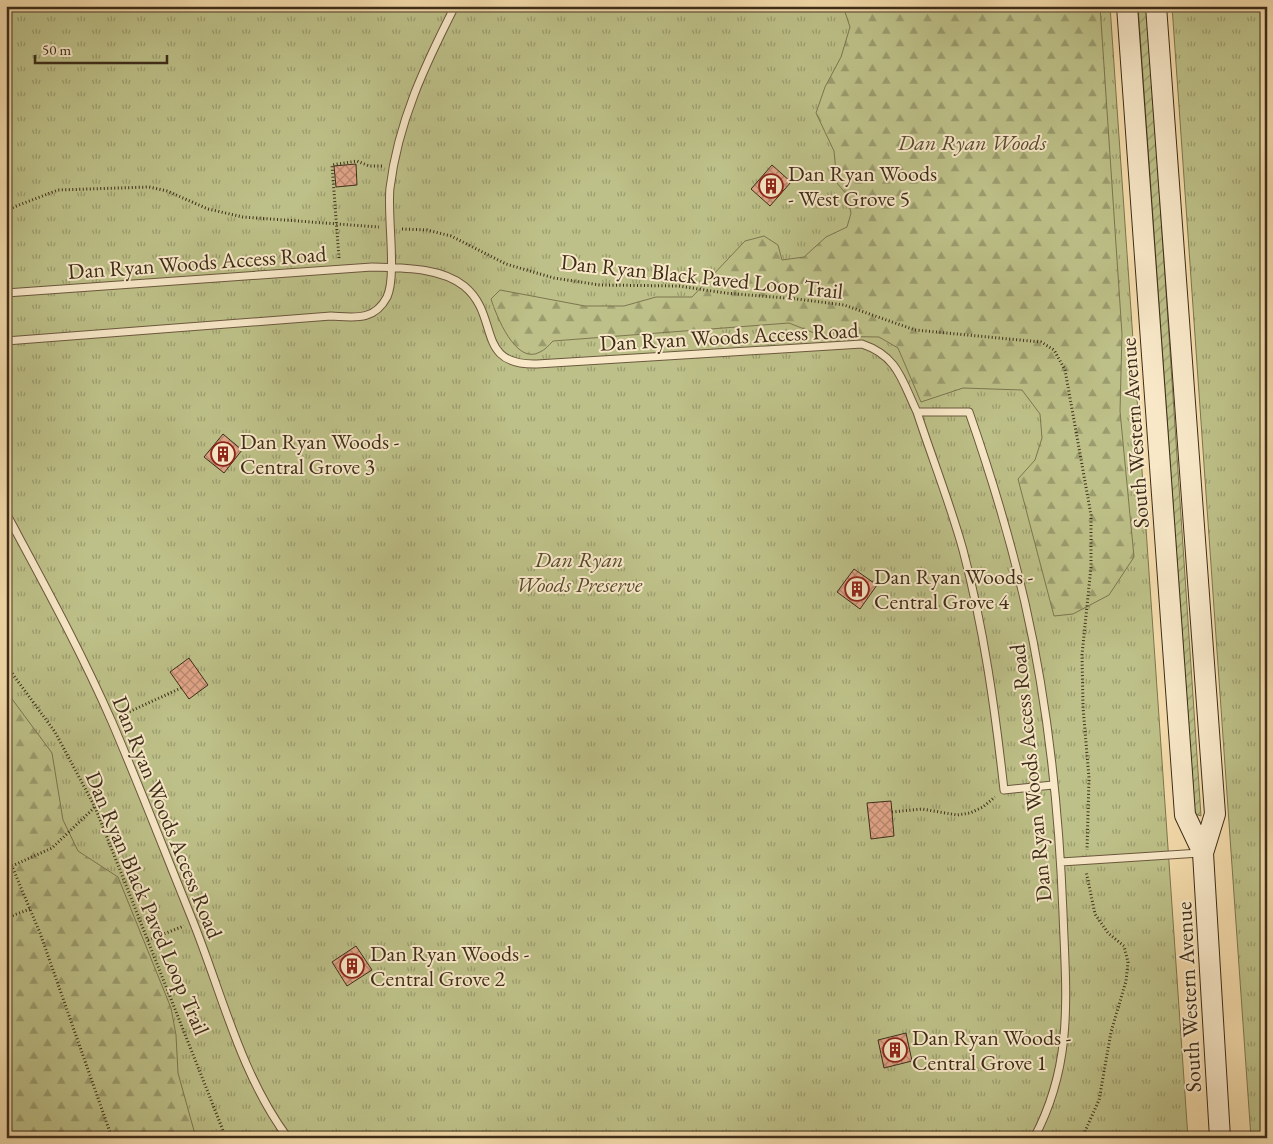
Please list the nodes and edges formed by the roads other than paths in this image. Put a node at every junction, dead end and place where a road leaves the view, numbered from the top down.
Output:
1 (455, 6) edge
2 (1127, 6) edge
3 (1156, 6) edge
4 (391, 268) junction
5 (6, 293) edge
6 (6, 341) edge
7 (917, 412) junction
8 (6, 513) edge
9 (1053, 785) junction
10 (1203, 853) junction
11 (1061, 862) junction
12 (288, 1138) edge
13 (1034, 1138) edge
14 (1220, 1138) edge

1 - 4 lane
2 - 10 main road, South Western Avenue
3 - 10 main road, South Western Avenue
4 - 5 lane, Dan Ryan Woods Access Road
4 - 6 lane
4 - 7 lane, Dan Ryan Woods Access Road
7 - 9 lane, Dan Ryan Woods Access Road
7 - 9 lane
8 - 12 lane, Dan Ryan Woods Access Road
9 - 11 lane, Dan Ryan Woods Access Road
10 - 11 lane
10 - 14 main road, South Western Avenue
11 - 13 lane, Dan Ryan Woods Access Road

